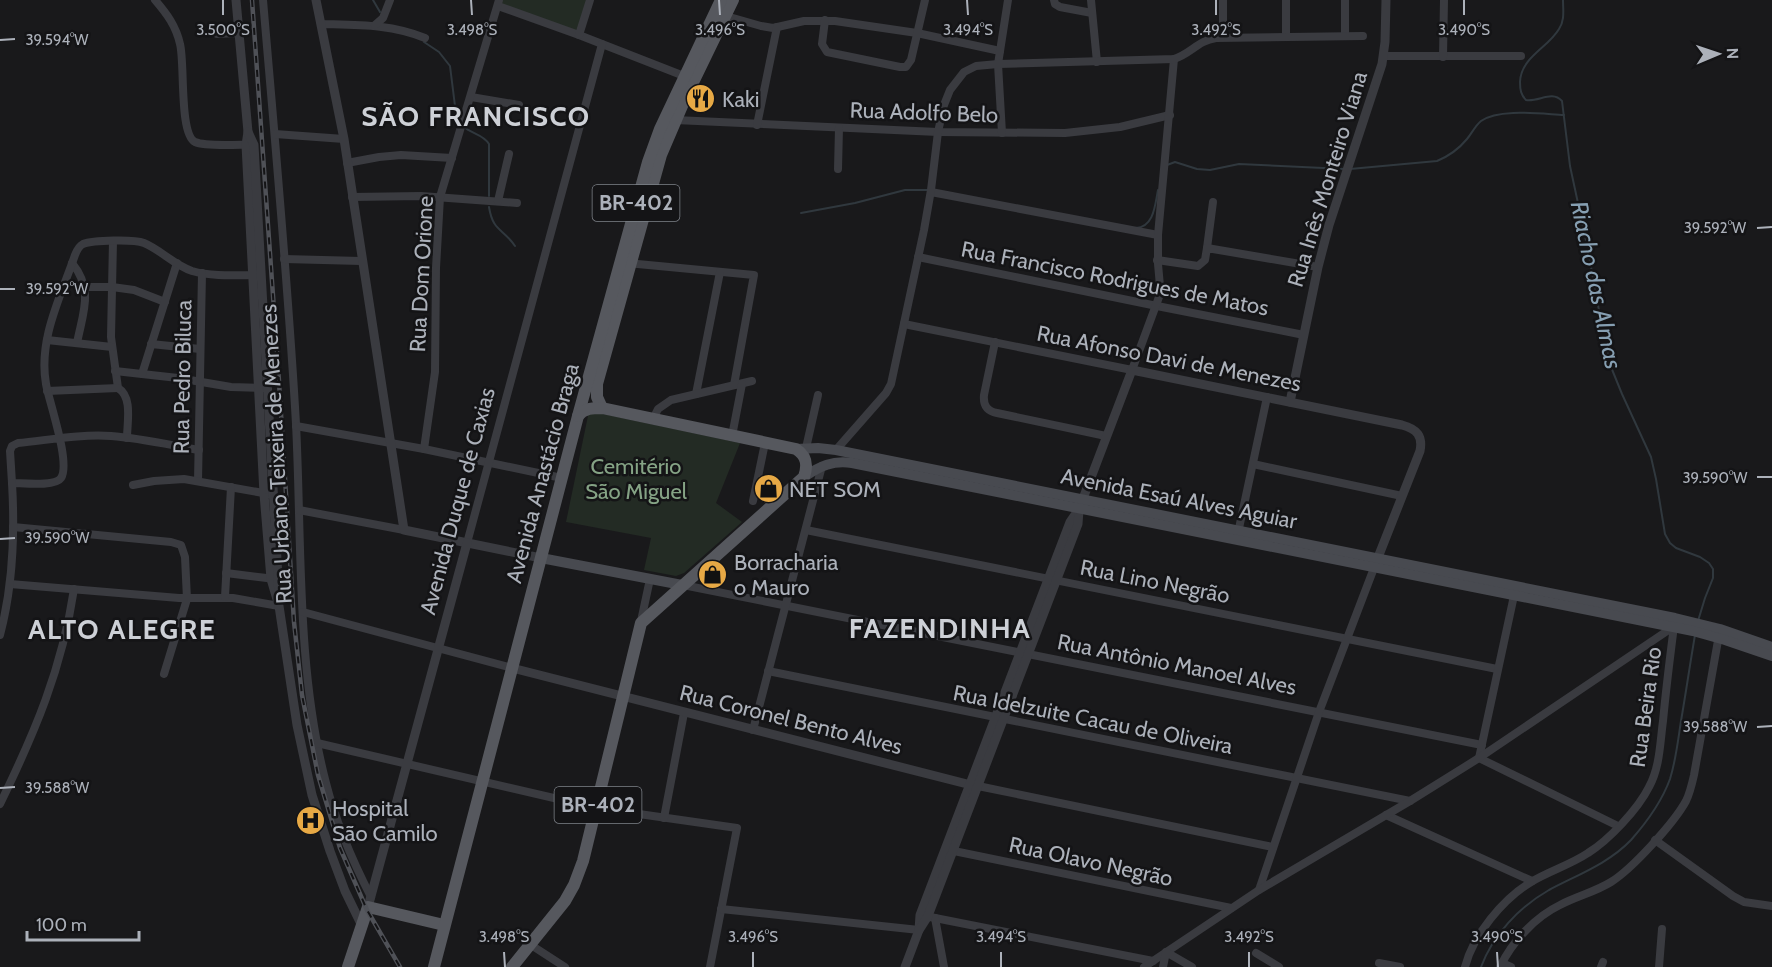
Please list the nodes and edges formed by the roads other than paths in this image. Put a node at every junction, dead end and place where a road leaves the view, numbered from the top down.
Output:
1 (155, 0) edge
2 (236, 0) edge
3 (263, 0) edge
4 (316, 0) edge
5 (390, 0) edge
6 (590, 0) edge
7 (721, 0) edge
8 (733, 0) edge
9 (925, 0) edge
10 (1008, 0) edge
11 (1053, 0) edge
12 (1091, 0) edge
13 (1223, 0) edge
14 (1286, 0) edge
15 (1345, 0) edge
16 (1386, 0) edge
17 (1444, 0) edge
18 (498, 3) edge
19 (1092, 13) junction
20 (726, 16) junction
21 (825, 20) junction
22 (321, 24) junction
23 (375, 26) junction
24 (777, 27) junction
25 (238, 33) junction
26 (917, 33) junction
27 (217, 34) dead end
28 (579, 35) junction
29 (1345, 36) junction
30 (1363, 36) dead end
31 (1223, 37) junction
32 (1286, 37) junction
33 (425, 38) dead end
34 (602, 44) junction
35 (1000, 51) junction
36 (1384, 56) junction
37 (1521, 56) dead end
38 (1443, 57) junction
39 (1174, 59) junction
40 (1097, 62) junction
41 (998, 64) junction
42 (684, 76) junction
43 (471, 97) junction
44 (519, 105) dead end
45 (1170, 115) junction
46 (675, 120) junction
47 (756, 125) junction
48 (839, 128) junction
49 (938, 132) junction
50 (1002, 132) junction
51 (275, 134) junction
52 (344, 139) junction
53 (250, 145) junction
54 (509, 154) dead end
55 (452, 158) junction
56 (347, 163) junction
57 (838, 169) dead end
58 (647, 183) junction
59 (931, 192) junction
60 (352, 197) junction
61 (440, 197) junction
62 (498, 201) junction
63 (1213, 202) dead end
64 (517, 203) dead end
65 (1158, 235) junction
66 (113, 241) junction
67 (1207, 248) junction
68 (918, 257) junction
69 (284, 259) junction
70 (1157, 260) junction
71 (362, 261) junction
72 (72, 263) junction
73 (177, 263) junction
74 (625, 263) junction
75 (1318, 267) junction
76 (720, 272) junction
77 (202, 273) junction
78 (258, 275) junction
79 (85, 287) junction
80 (112, 287) junction
81 (165, 302) junction
82 (1157, 306) junction
83 (904, 324) junction
84 (1304, 335) junction
85 (47, 340) junction
86 (994, 342) junction
87 (77, 343) junction
88 (151, 344) junction
89 (111, 347) junction
90 (200, 349) junction
91 (1132, 370) junction
92 (115, 371) junction
93 (142, 374) junction
94 (200, 381) junction
95 (752, 381) dead end
96 (738, 384) junction
97 (118, 388) junction
98 (263, 389) junction
99 (47, 391) junction
100 (696, 394) junction
101 (818, 395) dead end
102 (1267, 398) junction
103 (1290, 402) junction
104 (602, 408) junction
105 (578, 416) junction
106 (653, 419) junction
107 (296, 426) junction
108 (732, 436) junction
109 (1106, 436) junction
110 (60, 438) junction
111 (127, 438) junction
112 (391, 443) junction
113 (765, 443) junction
114 (424, 449) junction
115 (801, 449) junction
116 (199, 450) junction
117 (836, 450) junction
118 (488, 462) junction
119 (1253, 464) junction
120 (822, 466) junction
121 (804, 477) junction
122 (562, 478) junction
123 (958, 480) junction
124 (198, 481) junction
125 (12, 483) junction
126 (133, 485) dead end
127 (231, 487) junction
128 (269, 494) junction
129 (1402, 496) junction
130 (753, 501) dead end
131 (1081, 504) junction
132 (299, 510) junction
133 (13, 527) junction
134 (404, 530) junction
135 (806, 530) junction
136 (1237, 536) junction
137 (466, 543) junction
138 (541, 558) junction
139 (1376, 563) junction
140 (226, 573) junction
141 (275, 579) junction
142 (650, 579) junction
143 (1052, 579) junction
144 (10, 584) junction
145 (682, 585) junction
146 (74, 589) junction
147 (1515, 591) junction
148 (225, 597) junction
149 (187, 599) junction
150 (786, 605) junction
151 (279, 606) junction
152 (303, 612) junction
153 (641, 623) junction
154 (1680, 624) junction
155 (1719, 634) junction
156 (0, 635) edge
157 (1348, 638) junction
158 (1772, 647) edge
159 (439, 649) junction
160 (1024, 654) junction
161 (1772, 656) edge
162 (512, 668) junction
163 (1497, 669) junction
164 (768, 671) junction
165 (164, 674) dead end
166 (623, 697) junction
167 (1320, 712) junction
168 (684, 713) junction
169 (999, 718) junction
170 (753, 730) junction
171 (317, 743) junction
172 (1482, 745) junction
173 (1479, 758) junction
174 (407, 764) junction
175 (1297, 778) junction
176 (482, 781) junction
177 (974, 785) junction
178 (1410, 801) junction
179 (0, 804) edge
180 (597, 808) junction
181 (1386, 815) junction
182 (664, 818) junction
183 (1618, 826) junction
184 (1655, 840) junction
185 (1273, 847) junction
186 (949, 850) junction
187 (1532, 881) junction
188 (1259, 890) junction
189 (369, 902) junction
190 (1772, 906) edge
191 (1231, 908) junction
192 (721, 909) junction
193 (928, 916) junction
194 (444, 925) junction
195 (362, 926) junction
196 (1662, 929) dead end
197 (919, 930) junction
198 (531, 945) junction
199 (1166, 952) junction
200 (1256, 953) dead end
201 (1153, 961) junction
202 (1379, 963) dead end
203 (1501, 965) edge
204 (348, 967) edge
205 (434, 967) edge
206 (512, 967) edge
207 (566, 967) edge
208 (710, 967) edge
209 (905, 967) edge
210 (944, 967) edge
211 (1144, 967) edge
212 (1162, 967) edge
213 (1192, 967) edge
214 (1279, 967) edge
215 (1400, 967) edge
216 (1465, 967) edge
217 (1511, 967) edge
218 (1659, 967) edge

1 - 53 street
2 - 25 street, Rua Urbano Teixeira de Menezes
3 - 51 street, Rua Urbano Teixeira de Menezes
4 - 22 street
5 - 23 street
6 - 28 street
7 - 42 main road, Avenida Anastácio Braga / BR-402
8 - 20 main road, Avenida Anastácio Braga / BR-402
9 - 26 street
10 - 35 street
11 - 19 street
12 - 19 street
13 - 31 street
14 - 32 street
15 - 29 street
16 - 36 street, Rua Inês Monteiro Viana
17 - 38 street
18 - 28 street
18 - 43 street, Rua Dom Orione
19 - 40 street
20 - 24 street
20 - 46 main road, Avenida Anastácio Braga / BR-402
21 - 24 street
21 - 26 street
21 - 26 street
22 - 23 street
22 - 52 street
23 - 33 street
24 - 47 street
25 - 27 street
25 - 53 street, Rua Urbano Teixeira de Menezes
26 - 35 street
28 - 34 street
29 - 30 street
29 - 32 street
31 - 32 street
31 - 39 street
34 - 42 street
34 - 118 street, Avenida Duque de Caxias
35 - 41 street
36 - 38 street
36 - 75 street, Rua Inês Monteiro Viana
37 - 38 street
39 - 40 street
39 - 45 street
40 - 41 street
41 - 49 street
41 - 50 street
42 - 58 main road, Avenida Anastácio Braga / BR-402
43 - 44 street
43 - 55 street, Rua Dom Orione
45 - 50 street, Rua Adolfo Belo
45 - 65 street
46 - 47 street, Rua Adolfo Belo
46 - 58 main road, Avenida Anastácio Braga / BR-402
47 - 48 street, Rua Adolfo Belo
48 - 49 street, Rua Adolfo Belo
48 - 57 street
49 - 50 street, Rua Adolfo Belo
49 - 59 street
51 - 52 street
51 - 69 street, Rua Urbano Teixeira de Menezes
52 - 56 street
53 - 78 street, Rua Urbano Teixeira de Menezes
54 - 62 street
55 - 56 street
55 - 61 street, Rua Dom Orione
56 - 60 street
58 - 74 main road, Avenida Anastácio Braga / BR-402
59 - 65 street
59 - 68 street
60 - 61 street
60 - 71 street
61 - 62 street
61 - 114 street, Rua Dom Orione
62 - 64 street
63 - 67 street
65 - 70 street
66 - 72 street
66 - 73 street
66 - 80 street
67 - 70 street
67 - 75 street
68 - 82 street, Rua Francisco Rodrigues de Matos
68 - 83 street
69 - 71 street
69 - 107 street, Rua Urbano Teixeira de Menezes
70 - 82 street
71 - 112 street
72 - 79 street
72 - 85 street
73 - 77 street
73 - 81 street
74 - 76 street
74 - 104 main road, Avenida Anastácio Braga / BR-402
74 - 105 main road, Avenida Anastácio Braga / BR-402
75 - 84 street, Rua Inês Monteiro Viana
76 - 96 street
76 - 100 street
77 - 78 street
77 - 90 street, Rua Pedro Biluca
78 - 98 street, Rua Urbano Teixeira de Menezes
79 - 80 street
79 - 87 street
80 - 81 street
80 - 89 street
81 - 88 street
82 - 84 street, Rua Francisco Rodrigues de Matos
82 - 91 street
83 - 86 street, Rua Afonso Davi de Menezes
83 - 117 street
84 - 103 street, Rua Inês Monteiro Viana
85 - 87 street
85 - 99 street
86 - 91 street, Rua Afonso Davi de Menezes
86 - 109 street
87 - 89 street
88 - 90 street
88 - 93 street
89 - 92 street
90 - 94 street, Rua Pedro Biluca
91 - 102 street, Rua Afonso Davi de Menezes
91 - 109 street
92 - 93 street
92 - 97 street
93 - 94 street
94 - 98 street
94 - 116 street, Rua Pedro Biluca
95 - 96 street
96 - 100 street
96 - 108 street
97 - 99 street
97 - 111 street
98 - 128 street, Rua Urbano Teixeira de Menezes
99 - 110 street
100 - 106 street
101 - 115 street
102 - 103 street, Rua Afonso Davi de Menezes
102 - 119 street
103 - 129 street, Rua Afonso Davi de Menezes
104 - 105 main road
104 - 106 main road, Avenida Esaú Alves Aguiar
105 - 122 main road, Avenida Anastácio Braga / BR-402
106 - 108 main road, Avenida Esaú Alves Aguiar
107 - 112 street
107 - 132 street, Rua Urbano Teixeira de Menezes
108 - 113 main road, Avenida Esaú Alves Aguiar
109 - 131 street
110 - 111 street
110 - 125 street
110 - 125 street
111 - 116 street
112 - 114 street
112 - 134 street
113 - 115 main road, Avenida Esaú Alves Aguiar
113 - 130 street
114 - 118 street
115 - 117 main road, Avenida Esaú Alves Aguiar
115 - 121 main road
116 - 124 street, Rua Pedro Biluca
117 - 120 main road
117 - 123 main road, Avenida Esaú Alves Aguiar
118 - 122 street
118 - 137 street, Avenida Duque de Caxias
119 - 129 street
119 - 136 street
120 - 121 main road, Avenida Esaú Alves Aguiar
120 - 123 main road, Avenida Esaú Alves Aguiar
120 - 135 street
121 - 145 main road
122 - 138 main road, Avenida Anastácio Braga / BR-402
123 - 131 main road, Avenida Esaú Alves Aguiar
124 - 126 street
124 - 127 street
125 - 133 street
127 - 128 street
127 - 140 street
128 - 141 street, Rua Urbano Teixeira de Menezes
129 - 139 street
131 - 136 main road, Avenida Esaú Alves Aguiar
131 - 143 street
132 - 134 street, Rua Antônio Manoel Alves
132 - 152 street, Rua Urbano Teixeira de Menezes
133 - 144 street
133 - 149 street
134 - 137 street, Rua Antônio Manoel Alves
135 - 143 street, Rua Lino Negrão
135 - 150 street
136 - 139 main road, Avenida Esaú Alves Aguiar
137 - 138 street, Rua Antônio Manoel Alves
137 - 159 street, Avenida Duque de Caxias
138 - 142 main road, Rua Antônio Manoel Alves
138 - 162 main road, Avenida Anastácio Braga / BR-402
139 - 147 main road, Avenida Esaú Alves Aguiar
139 - 157 street
140 - 141 street
140 - 148 street
141 - 151 street, Rua Urbano Teixeira de Menezes
142 - 145 main road, Rua Antônio Manoel Alves
142 - 153 street
143 - 157 street, Rua Lino Negrão
143 - 160 street
144 - 146 street
144 - 156 street
145 - 150 street, Rua Antônio Manoel Alves
145 - 153 main road
146 - 149 street
146 - 179 street
147 - 154 main road, Avenida Esaú Alves Aguiar
147 - 163 street
148 - 149 street
148 - 151 street
149 - 165 street
150 - 160 street, Rua Antônio Manoel Alves
150 - 164 street
151 - 195 street, Rua Urbano Teixeira de Menezes
152 - 159 street, Rua Coronel Bento Alves
152 - 171 street, Rua Urbano Teixeira de Menezes
153 - 166 main road, BR-402
154 - 155 main road, Avenida Esaú Alves Aguiar
154 - 173 street
154 - 183 street, Rua Beira Rio
155 - 158 main road, Avenida Esaú Alves Aguiar
155 - 161 main road, Avenida Esaú Alves Aguiar
155 - 184 street
157 - 163 street, Rua Lino Negrão
157 - 167 street
159 - 162 street, Rua Coronel Bento Alves
159 - 174 street, Avenida Duque de Caxias
160 - 167 street, Rua Antônio Manoel Alves
160 - 169 street
162 - 166 street, Rua Coronel Bento Alves
162 - 176 main road, Avenida Anastácio Braga / BR-402
163 - 172 street
164 - 169 street, Rua Idelzuite Cacau de Oliveira
164 - 170 street
166 - 168 street, Rua Coronel Bento Alves
166 - 180 main road, BR-402
167 - 172 street, Rua Antônio Manoel Alves
167 - 175 street
168 - 170 street, Rua Coronel Bento Alves
168 - 182 street
169 - 175 street, Rua Idelzuite Cacau de Oliveira
169 - 177 street
170 - 177 street, Rua Coronel Bento Alves
171 - 174 street
171 - 189 street, Rua Urbano Teixeira de Menezes
172 - 173 street
173 - 178 street
173 - 183 street
174 - 176 street
174 - 189 street, Avenida Duque de Caxias
175 - 178 street, Rua Idelzuite Cacau de Oliveira
175 - 185 street
176 - 180 street
176 - 194 main road, Avenida Anastácio Braga / BR-402
177 - 185 street, Rua Coronel Bento Alves
177 - 186 street
178 - 181 street
180 - 182 street
180 - 198 main road, BR-402
181 - 187 street
181 - 188 street
182 - 192 street
183 - 187 street, Rua Beira Rio
184 - 190 street
184 - 203 street
185 - 188 street
186 - 191 street, Rua Olavo Negrão
186 - 193 street
187 - 216 street, Rua Beira Rio
188 - 191 street
189 - 194 main road
189 - 195 main road, Avenida Duque de Caxias
191 - 199 street
192 - 197 street
192 - 208 street
193 - 197 street
193 - 201 street
193 - 210 street
194 - 205 main road, Avenida Anastácio Braga
195 - 204 main road, Avenida Duque de Caxias
196 - 218 street
197 - 209 street
198 - 206 main road, BR-402
198 - 207 street
199 - 201 street
199 - 212 street
199 - 213 street
200 - 214 street
201 - 211 street
202 - 215 street
203 - 217 street

